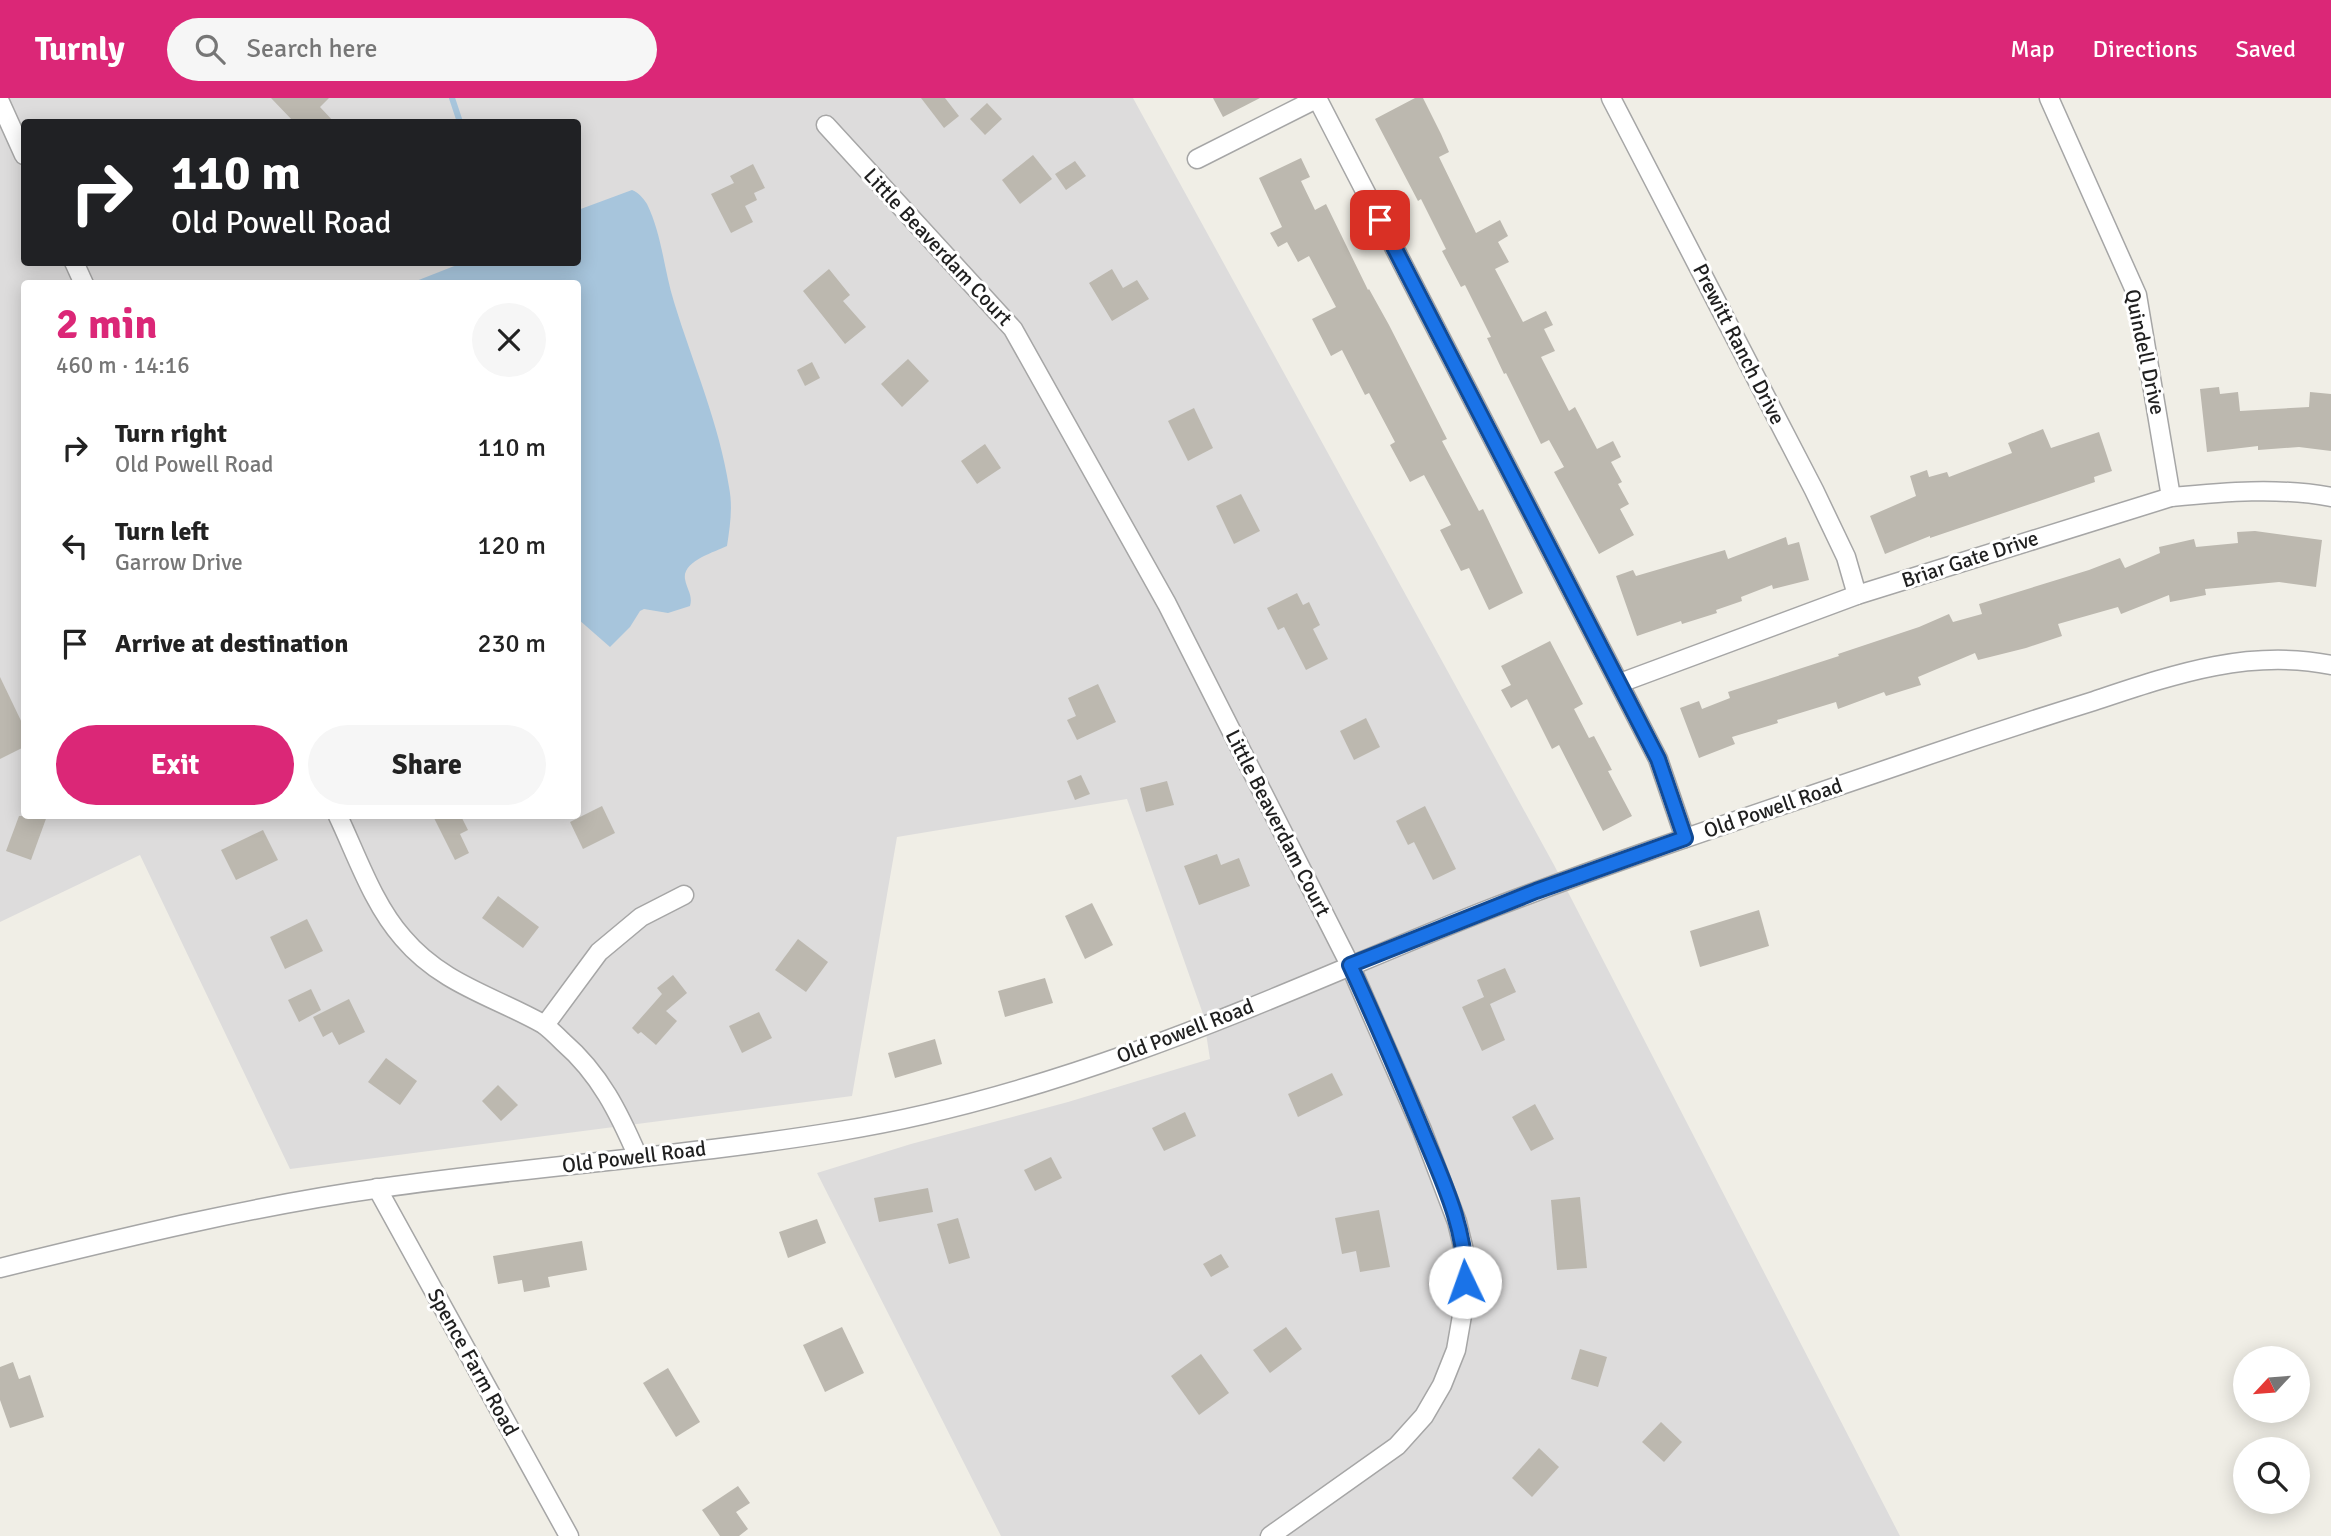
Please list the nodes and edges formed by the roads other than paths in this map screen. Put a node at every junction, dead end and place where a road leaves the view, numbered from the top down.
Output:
1 (1318, 98) edge
2 (1611, 98) edge
3 (2049, 98) edge
4 (0, 102) edge
5 (826, 125) dead end
6 (21, 148) edge
7 (1197, 159) dead end
8 (2331, 496) edge
9 (2171, 497) junction
10 (1857, 595) junction
11 (2331, 665) edge
12 (1620, 683) junction
13 (339, 819) edge
14 (1685, 838) junction
15 (684, 895) dead end
16 (1350, 965) junction
17 (545, 1026) junction
18 (638, 1157) junction
19 (377, 1188) junction
20 (0, 1268) edge
21 (569, 1536) edge
22 (1270, 1536) edge

1 - 7 street
1 - 12 street
2 - 10 street, Prewitt Ranch Drive
3 - 9 street, Quindell Drive
4 - 6 street
5 - 16 street, Little Beaverdam Court
8 - 9 street, Briar Gate Drive
9 - 10 street, Briar Gate Drive
10 - 12 street, Briar Gate Drive
11 - 14 street, Old Powell Road
12 - 14 street
13 - 17 street
14 - 16 street, Old Powell Road
15 - 17 street
16 - 18 street, Old Powell Road
16 - 22 street, Little Beaverdam Court
17 - 18 street
18 - 19 street, Old Powell Road
19 - 20 street, Old Powell Road
19 - 21 street, Spence Farm Road

